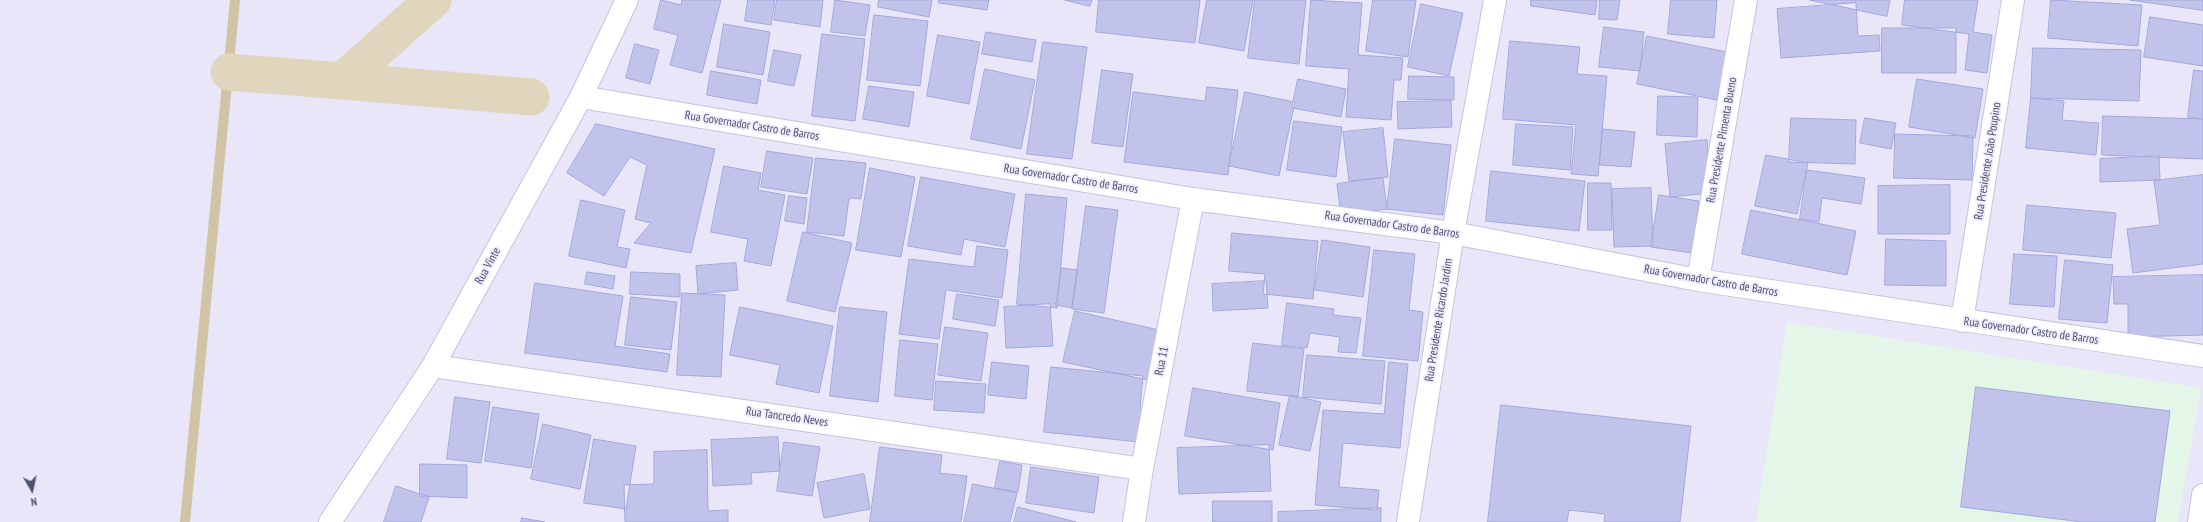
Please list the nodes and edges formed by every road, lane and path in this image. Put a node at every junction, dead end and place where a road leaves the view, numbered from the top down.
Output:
1 (627, 0) edge
2 (1495, 0) edge
3 (1746, 0) edge
4 (2013, 0) edge
5 (580, 97) junction
6 (1193, 199) junction
7 (1452, 233) junction
8 (1698, 280) junction
9 (1962, 321) junction
10 (2203, 356) edge
11 (433, 366) junction
12 (1142, 469) junction
13 (2203, 495) edge
14 (330, 522) edge
15 (1134, 522) edge
16 (1408, 522) edge
17 (2199, 522) edge

1 - 5 street, Rua Vinte
2 - 7 street, Rua Presidente Ricardo Jardim
3 - 8 street, Rua Presidente Pimenta Bueno
4 - 9 street, Rua Presidente João Poupino
5 - 6 street, Rua Governador Castro de Barros
5 - 11 street, Rua Vinte
6 - 7 street, Rua Governador Castro de Barros
6 - 12 street, Rua 11
7 - 8 street, Rua Governador Castro de Barros
7 - 16 street, Rua Presidente Ricardo Jardim
8 - 9 street, Rua Governador Castro de Barros
9 - 10 street, Rua Governador Castro de Barros
11 - 12 street, Rua Tancredo Neves
11 - 14 street, Rua Vinte
12 - 15 street, Rua 11
13 - 17 street

